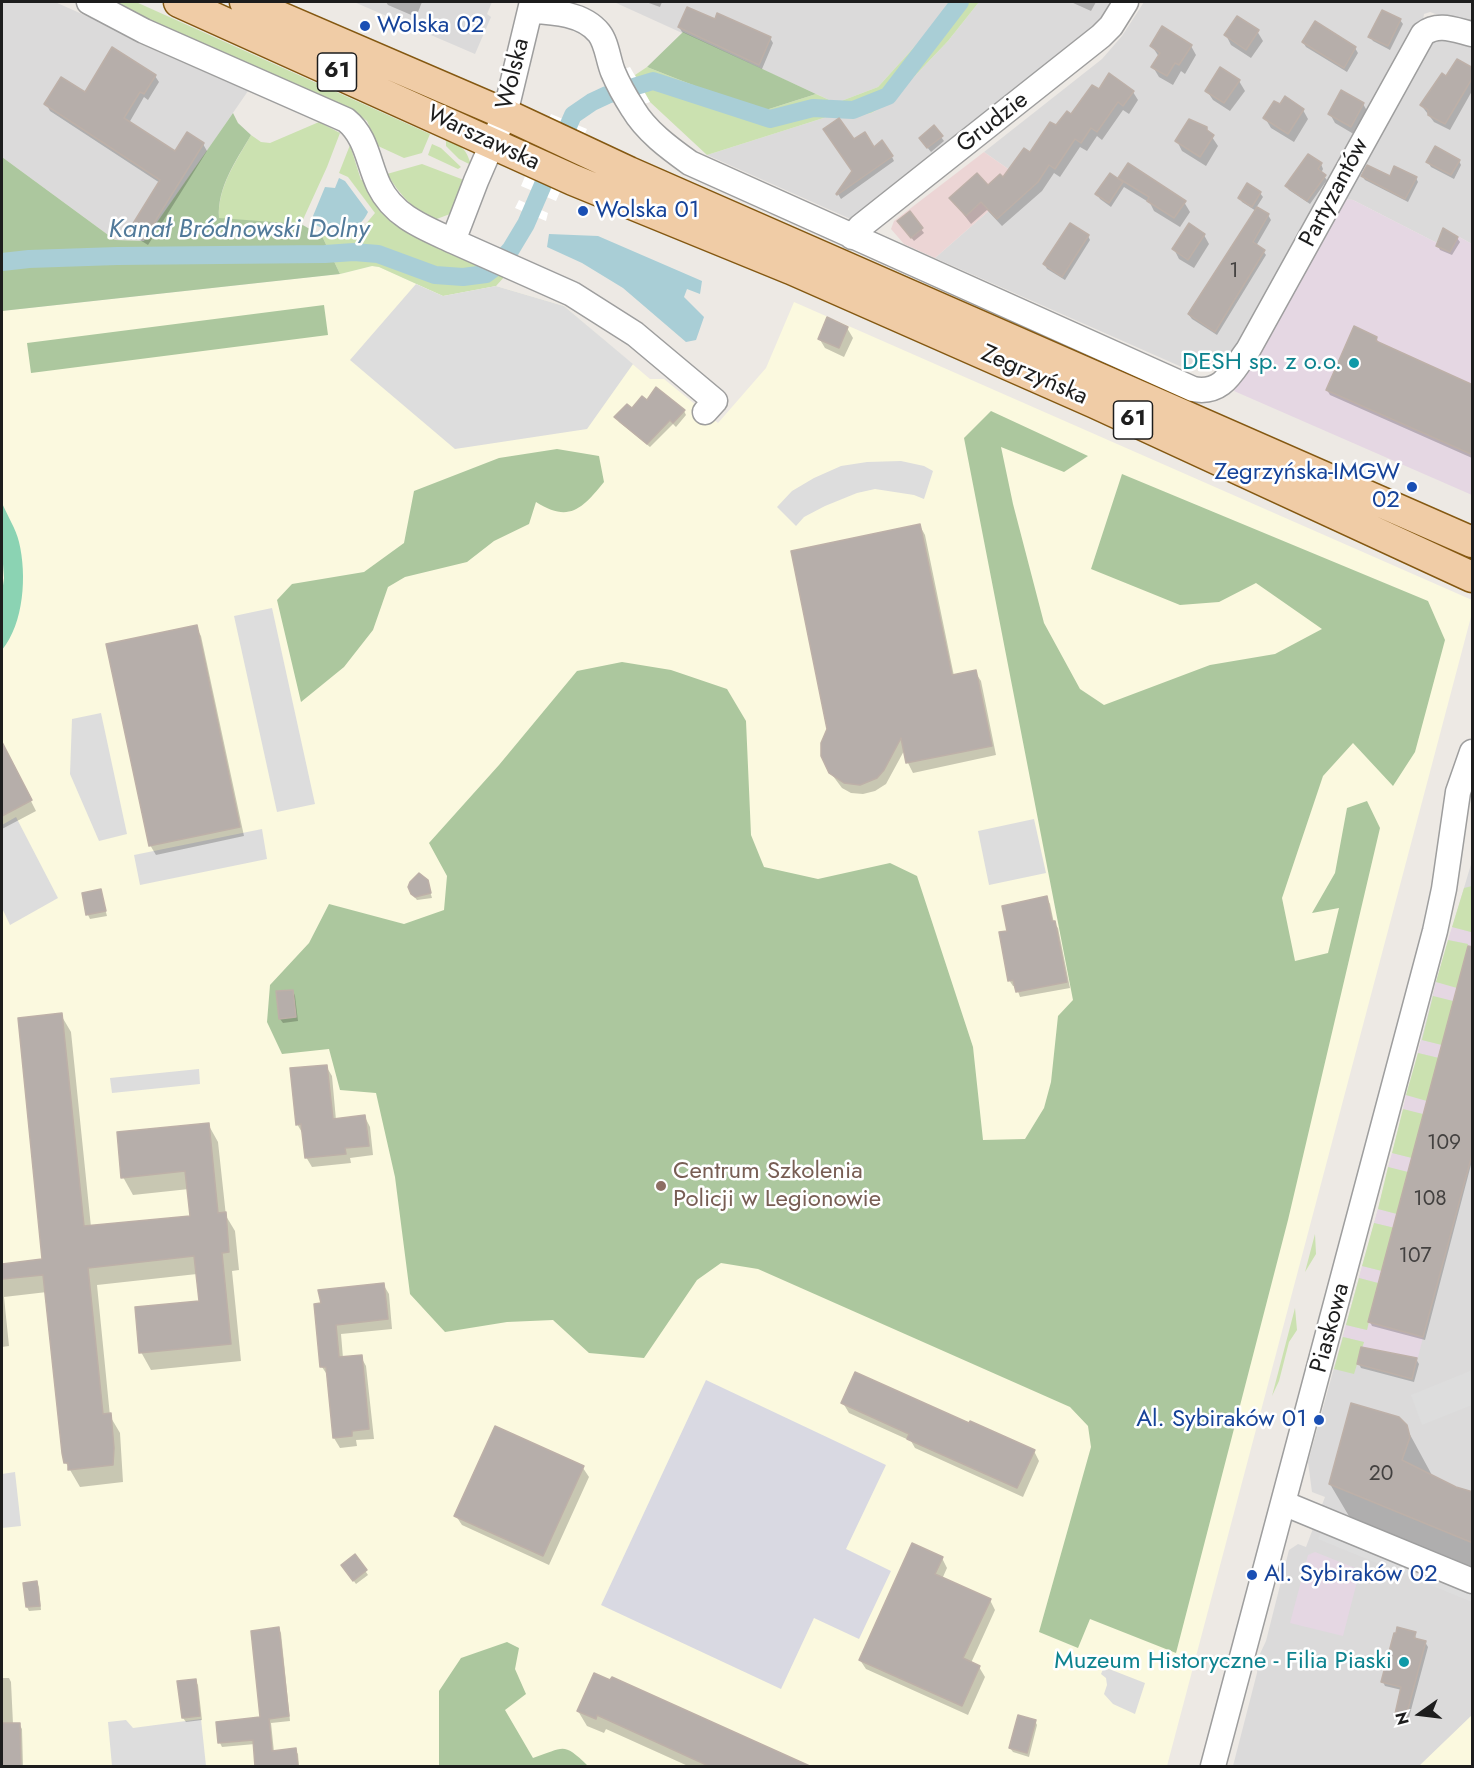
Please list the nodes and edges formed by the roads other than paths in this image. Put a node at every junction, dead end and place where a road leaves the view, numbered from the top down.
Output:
1 (89, 2) edge
2 (179, 2) edge
3 (245, 2) edge
4 (1126, 2) edge
5 (531, 6) edge
6 (1473, 34) edge
7 (505, 114) junction
8 (493, 144) junction
9 (852, 237) junction
10 (462, 245) junction
11 (801, 261) junction
12 (710, 407) dead end
13 (1473, 542) edge
14 (1473, 577) edge
15 (1473, 752) edge
16 (1473, 815) edge
17 (1444, 889) junction
18 (1283, 1503) junction
19 (1473, 1581) edge
20 (1213, 1767) edge

1 - 10 street
2 - 8 main road, Warszawska / 61
3 - 7 main road, Warszawska / 61
4 - 9 street, Grudzie
5 - 7 street, Wolska
5 - 9 street
6 - 9 street, Partyzantów
7 - 8 street, Wolska
7 - 11 main road, Warszawska / 61
8 - 10 street, Wolska
8 - 11 main road, Warszawska / 61
10 - 12 street
11 - 13 main road, Zegrzyńska / 61
11 - 14 main road, Zegrzyńska / 61
15 - 17 street, Piaskowa
16 - 17 street, Piaskowa
17 - 18 street, Piaskowa
18 - 19 street
18 - 20 street, Piaskowa

